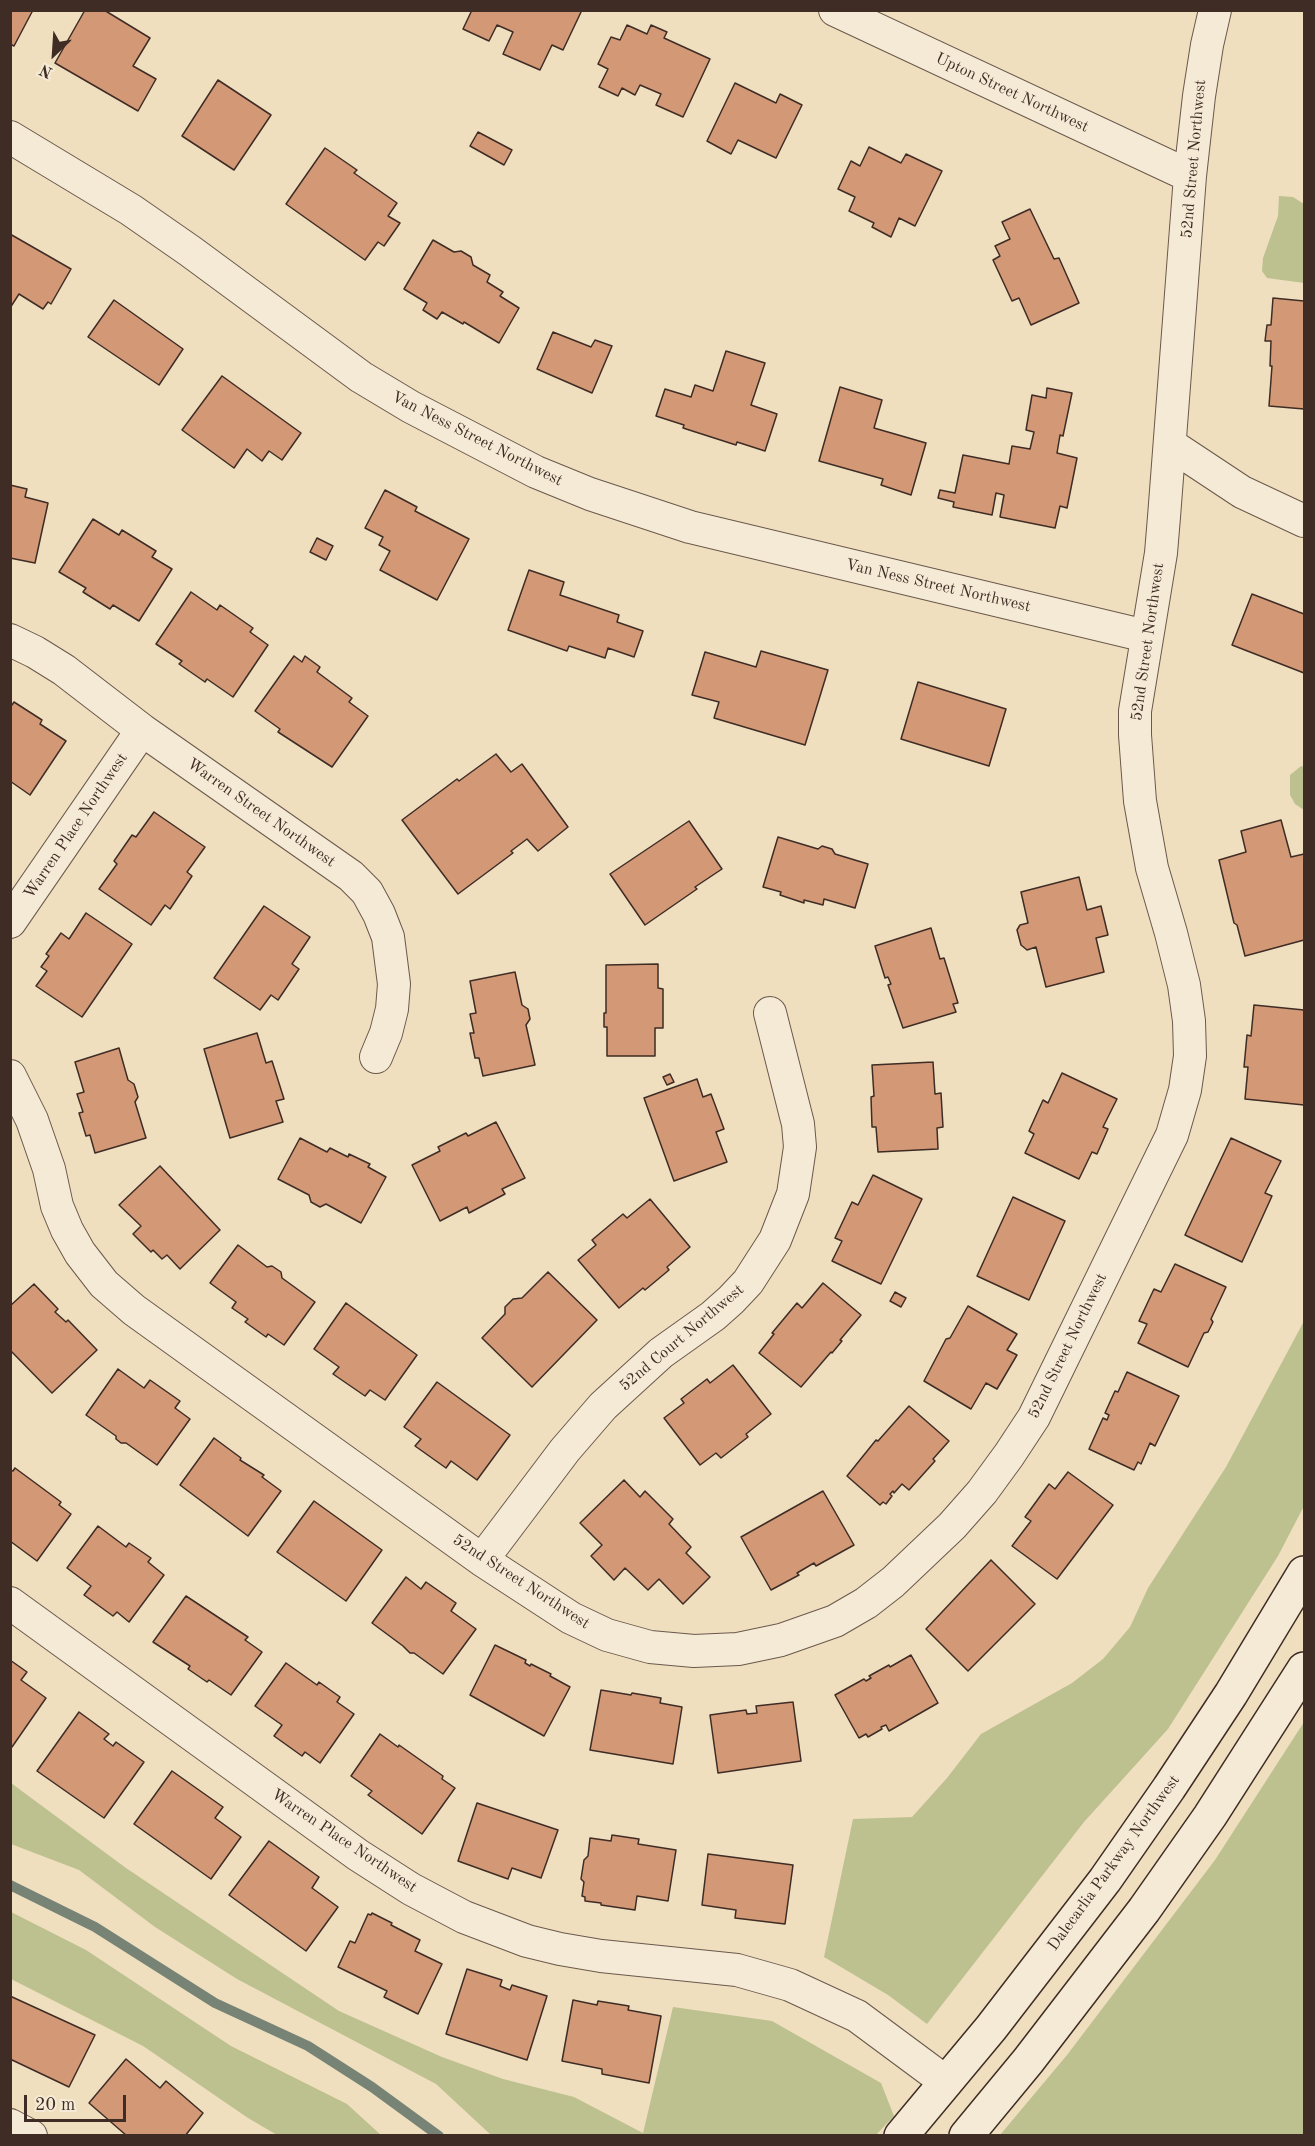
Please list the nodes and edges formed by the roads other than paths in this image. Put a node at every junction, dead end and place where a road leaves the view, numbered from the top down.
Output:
1 (835, 10) edge
2 (1215, 10) edge
3 (10, 137) edge
4 (1190, 176) junction
5 (1171, 445) junction
6 (1305, 520) edge
7 (1146, 636) junction
8 (10, 640) edge
9 (142, 730) junction
10 (10, 922) edge
11 (770, 1013) dead end
12 (376, 1057) dead end
13 (10, 1076) edge
14 (482, 1560) junction
15 (1305, 1573) edge
16 (10, 1603) edge
17 (1305, 1669) edge
18 (946, 2082) junction
19 (10, 2125) edge
20 (31, 2136) edge
21 (901, 2136) edge
22 (966, 2136) edge

1 - 4 street, Upton Street Northwest
2 - 4 street, 52nd Street Northwest
3 - 7 street, Van Ness Street Northwest
4 - 5 street, 52nd Street Northwest
5 - 6 street
5 - 7 street, 52nd Street Northwest
7 - 14 street, 52nd Street Northwest
8 - 9 street, Warren Street Northwest
9 - 10 street, Warren Place Northwest
9 - 12 street, Warren Street Northwest
11 - 14 street, 52nd Court Northwest
13 - 14 street, 52nd Street Northwest
15 - 18 main road, Dalecarlia Parkway Northwest
16 - 18 street, Warren Place Northwest
17 - 22 main road
18 - 21 main road, Dalecarlia Parkway Northwest
19 - 20 street

